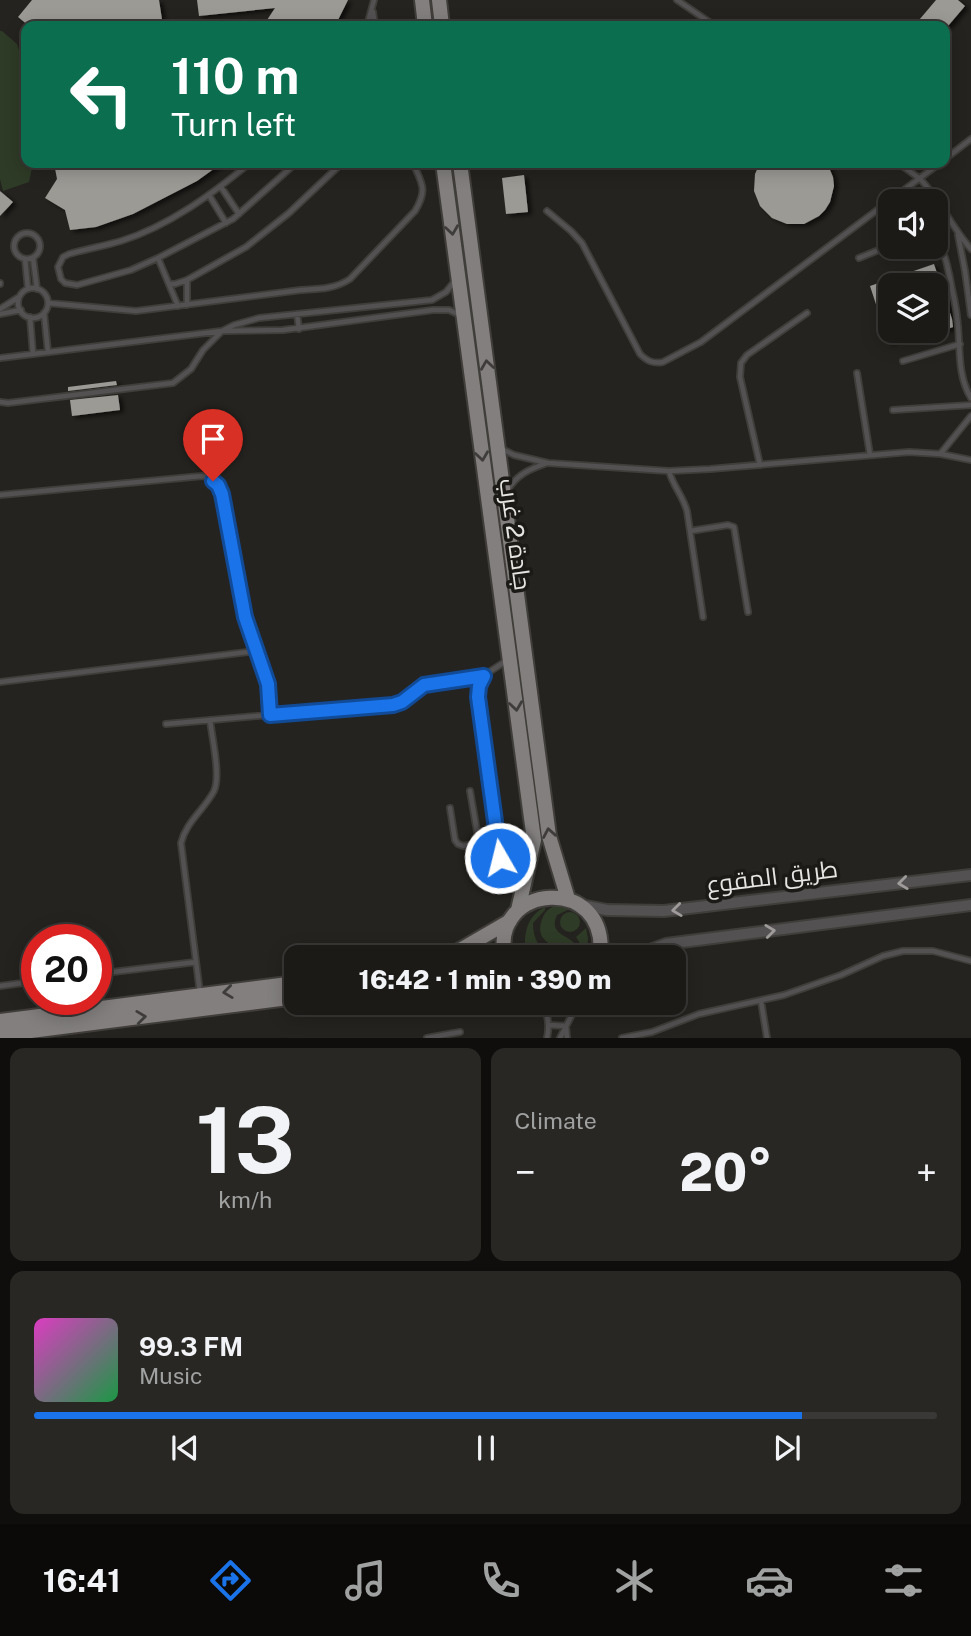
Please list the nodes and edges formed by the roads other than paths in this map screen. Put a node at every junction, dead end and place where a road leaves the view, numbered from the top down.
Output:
1 (374, 0) edge
2 (422, 0) edge
3 (439, 0) edge
4 (677, 0) edge
5 (373, 8) junction
6 (369, 21) edge
7 (374, 21) edge
8 (424, 21) edge
9 (441, 21) edge
10 (708, 21) edge
11 (971, 139) edge
12 (950, 155) edge
13 (244, 168) edge
14 (290, 168) edge
15 (337, 168) edge
16 (415, 168) edge
17 (444, 168) edge
18 (461, 168) edge
19 (905, 168) edge
20 (933, 168) edge
21 (919, 178) junction
22 (221, 187) junction
23 (209, 195) junction
24 (547, 211) dead end
25 (239, 214) junction
26 (226, 223) junction
27 (957, 234) junction
28 (971, 249) edge
29 (878, 250) edge
30 (33, 258) junction
31 (158, 258) junction
32 (859, 258) dead end
33 (946, 259) edge
34 (24, 260) junction
35 (457, 271) junction
36 (187, 280) junction
37 (169, 284) junction
38 (28, 289) junction
39 (37, 289) junction
40 (20, 297) junction
41 (432, 300) junction
42 (48, 303) junction
43 (187, 305) junction
44 (178, 306) junction
45 (21, 310) junction
46 (433, 310) junction
47 (0, 312) edge
48 (44, 313) junction
49 (807, 313) dead end
50 (297, 314) junction
51 (971, 315) edge
52 (30, 317) junction
53 (463, 317) junction
54 (299, 329) junction
55 (222, 331) junction
56 (960, 344) junction
57 (48, 352) junction
58 (33, 354) junction
59 (0, 358) edge
60 (902, 361) dead end
61 (857, 373) dead end
62 (971, 398) edge
63 (0, 402) edge
64 (971, 405) edge
65 (893, 410) dead end
66 (971, 416) edge
67 (498, 448) junction
68 (941, 454) junction
69 (870, 456) junction
70 (971, 460) edge
71 (548, 463) junction
72 (760, 465) junction
73 (669, 471) junction
74 (0, 495) edge
75 (505, 499) junction
76 (690, 531) junction
77 (748, 612) dead end
78 (703, 617) dead end
79 (256, 651) junction
80 (509, 659) junction
81 (484, 676) junction
82 (0, 682) edge
83 (270, 715) junction
84 (210, 720) junction
85 (166, 724) dead end
86 (470, 791) dead end
87 (450, 808) dead end
88 (498, 841) junction
89 (479, 843) junction
90 (500, 858) dead end
91 (971, 875) edge
92 (573, 902) junction
93 (971, 905) edge
94 (514, 915) junction
95 (467, 945) edge
96 (503, 945) edge
97 (602, 945) edge
98 (663, 945) edge
99 (196, 961) junction
100 (971, 961) edge
101 (112, 972) edge
102 (21, 983) edge
103 (284, 985) edge
104 (0, 986) edge
105 (200, 996) junction
106 (284, 998) edge
107 (761, 1001) junction
108 (547, 1015) edge
109 (572, 1015) edge
110 (0, 1021) edge
111 (549, 1025) junction
112 (566, 1026) junction
113 (460, 1032) dead end
114 (0, 1035) edge
115 (427, 1038) edge
116 (547, 1038) edge
117 (560, 1038) edge
118 (567, 1038) edge
119 (622, 1038) edge
120 (767, 1038) edge

1 - 5 lane
2 - 8 main road
3 - 9 main road
4 - 10 lane
5 - 6 lane
5 - 7 lane
11 - 12 lane
13 - 22 lane
14 - 25 lane
15 - 36 lane
16 - 43 lane
17 -> 35 main road, جادة 2 غرب
67 -> 18 main road, جادة 2 غرب
19 - 21 lane
20 - 21 lane
21 - 24 lane
21 - 27 lane
22 - 23 lane
22 - 25 lane
23 - 26 lane
23 - 31 lane
25 - 26 lane
26 - 31 lane
27 - 28 lane
27 - 51 lane
29 - 32 lane
30 - 34 lane
30 - 34 lane
30 - 39 lane
31 - 37 lane
33 - 56 lane
34 - 38 lane
35 - 41 lane
35 - 53 main road, جادة 2 غرب
36 - 37 lane
36 - 43 lane
37 - 44 lane
38 - 39 lane
38 - 40 lane
39 - 42 lane
40 - 45 lane
40 - 47 lane
41 - 46 lane
41 - 50 lane
42 - 44 lane
42 - 48 lane
43 - 44 lane
45 - 47 lane
45 - 52 lane
46 - 53 lane
46 - 54 lane
48 - 52 lane
48 - 57 lane
49 - 72 lane
50 - 54 lane
50 - 55 lane
52 - 58 lane
53 -> 80 main road, جادة 2 غرب
54 - 55 lane
55 - 57 lane
55 - 63 lane
56 - 60 lane
56 - 62 lane
57 - 58 lane
58 - 59 lane
61 - 69 lane
64 - 65 lane
66 - 68 lane
67 - 71 lane
67 - 75 main road, جادة 2 غرب
68 - 69 lane
68 - 70 lane
69 - 72 lane
71 - 73 lane
71 - 75 lane
72 - 73 lane
73 - 76 lane
74 - 79 lane
92 -> 75 main road, جادة 2 غرب
76 - 77 lane
76 - 78 lane
79 - 82 lane
79 - 83 lane
80 - 81 lane
80 -> 94 main road, جادة 2 غرب
81 - 83 lane
81 - 88 lane
83 - 84 lane
84 - 85 lane
84 - 99 lane
86 - 89 lane
87 - 89 lane
88 - 89 lane
88 - 90 lane
91 -> 92 street, طريق المقوع
92 - 94 main road
92 - 97 main road
98 -> 93 street
94 - 95 main road
94 - 96 main road, جادة 2 غرب
99 - 101 lane
99 - 105 lane
100 - 107 lane
102 - 104 lane
103 -> 105 main road
105 - 110 main road
114 -> 106 main road
107 - 119 lane
107 - 120 lane
108 - 111 lane
109 - 112 lane
111 - 112 lane
111 - 116 lane
112 - 117 lane
112 - 118 lane
113 - 115 lane

